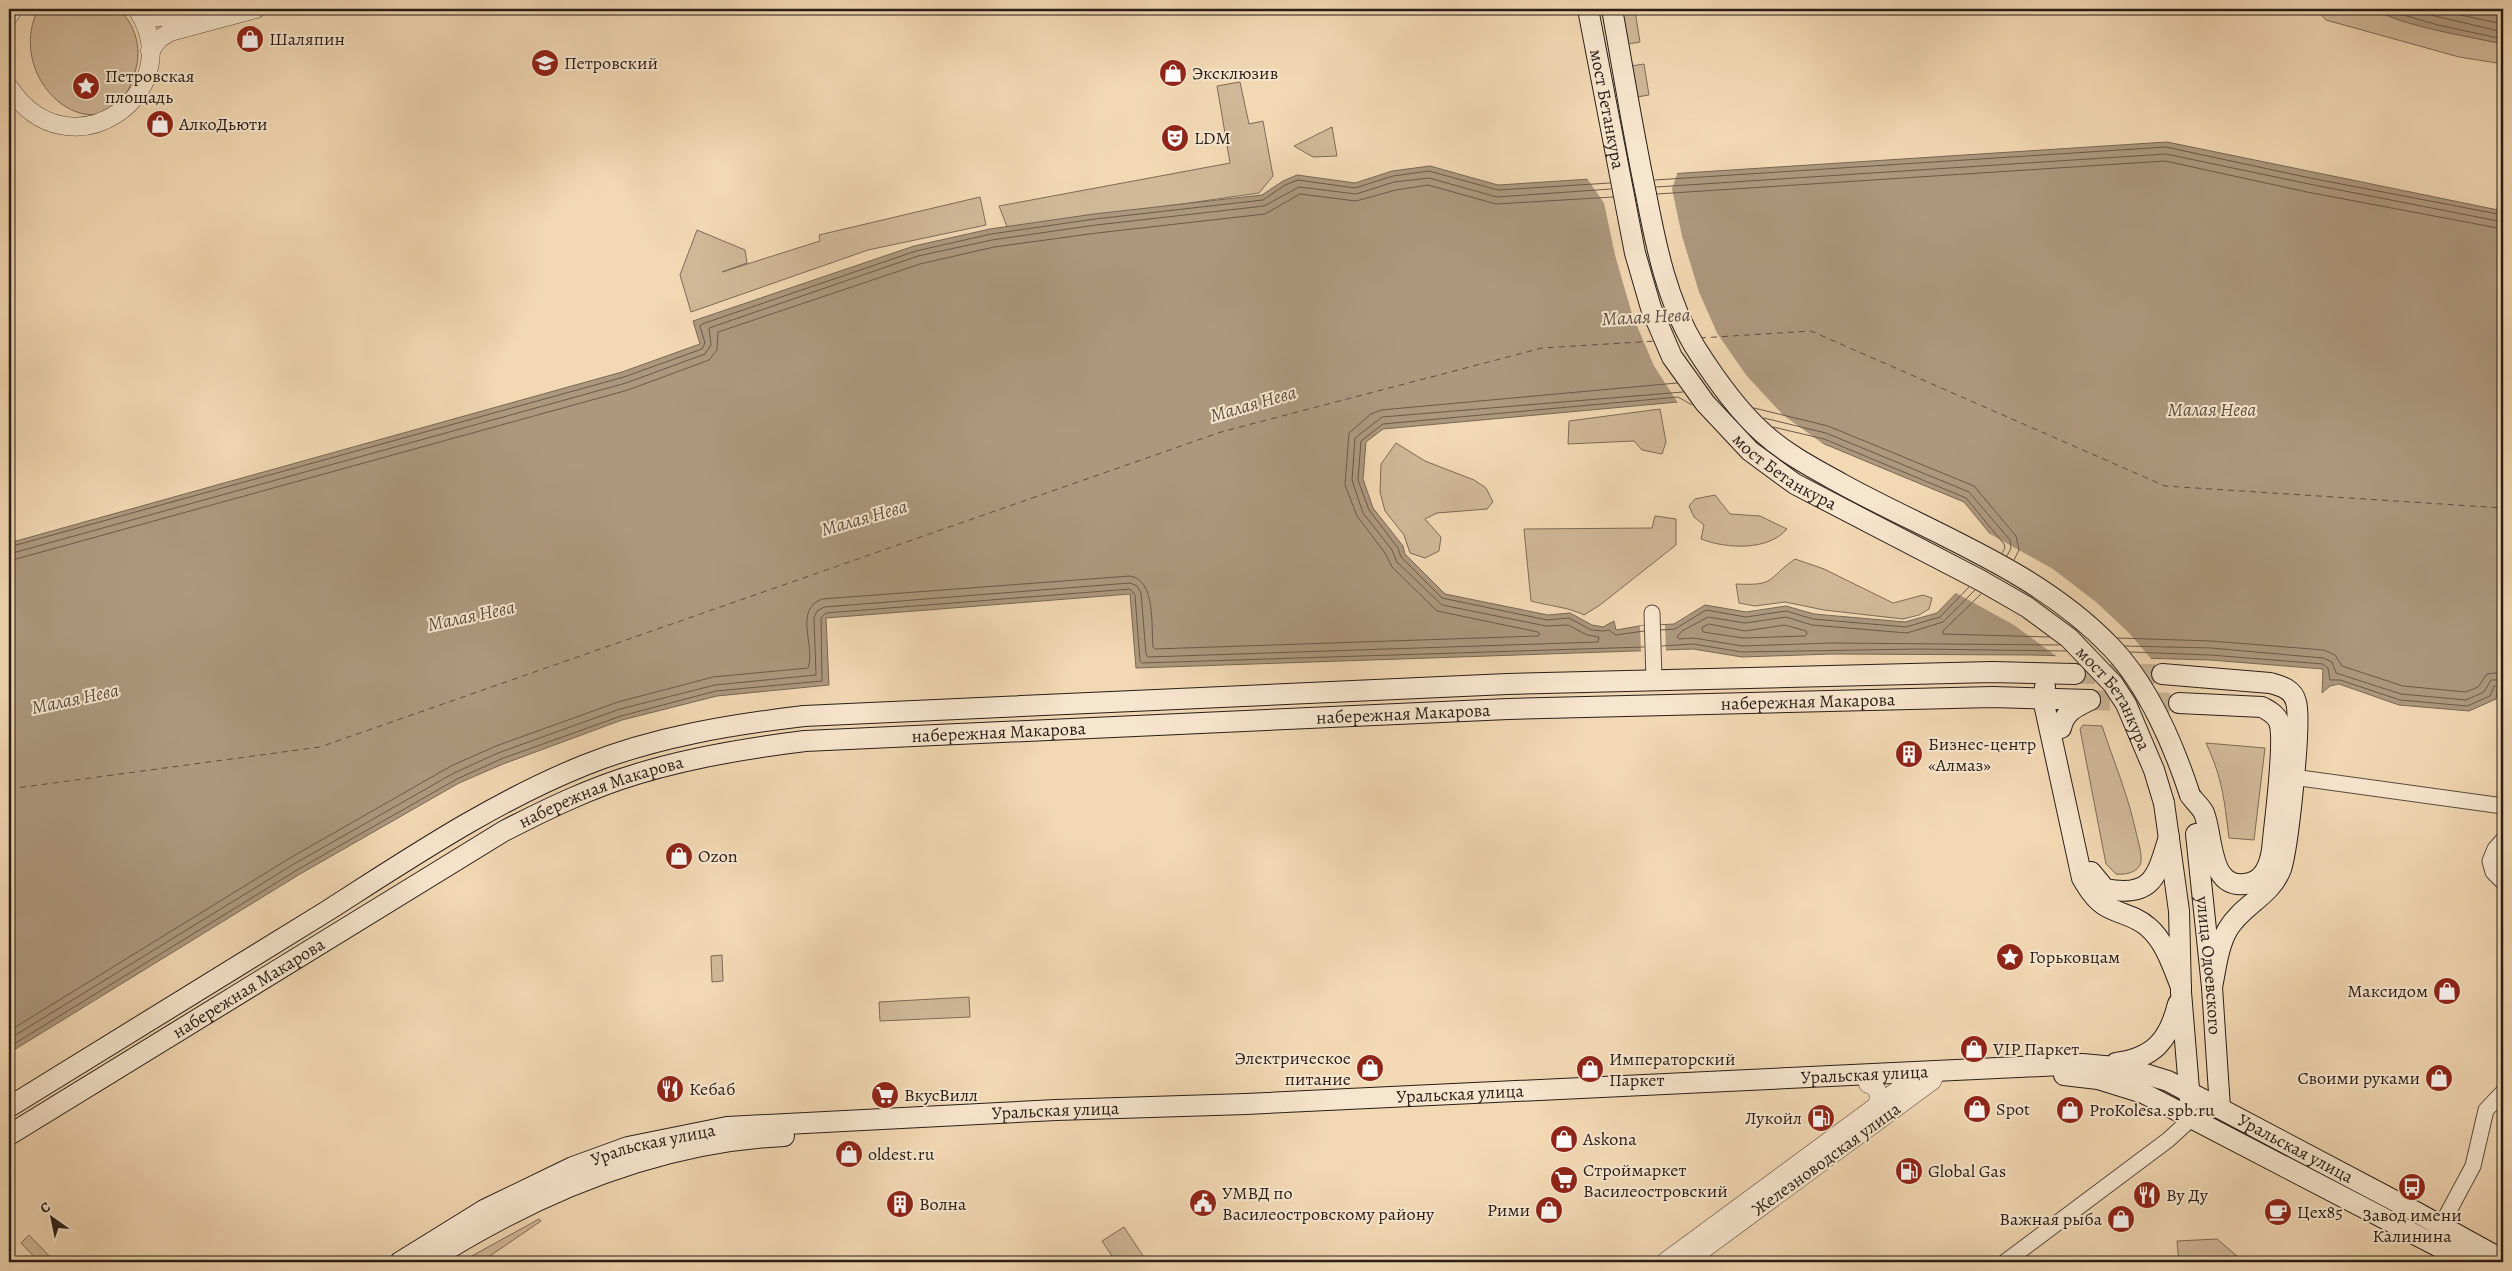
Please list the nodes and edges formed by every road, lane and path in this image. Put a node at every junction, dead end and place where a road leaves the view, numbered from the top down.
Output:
1 (13, 9) edge
2 (204, 9) edge
3 (256, 9) edge
4 (1588, 9) edge
5 (1612, 9) edge
6 (138, 11) edge
7 (9, 16) edge
8 (150, 51) junction
9 (12, 94) edge
10 (1652, 619) dead end
11 (2046, 673) junction
12 (2075, 674) tunnel mouth
13 (2162, 674) tunnel mouth
14 (1654, 679) junction
15 (2050, 699) junction
16 (2179, 703) tunnel mouth
17 (2061, 728) junction
18 (2293, 777) junction
19 (2190, 795) junction
20 (2164, 803) joint
21 (2503, 806) edge
22 (2169, 837) junction
23 (2503, 840) edge
24 (2503, 882) edge
25 (2212, 987) junction
26 (2181, 989) junction
27 (2104, 1064) junction
28 (1934, 1076) junction
29 (1909, 1082) junction
30 (1868, 1084) junction
31 (2189, 1092) junction
32 (2503, 1092) edge
33 (1877, 1105) junction
34 (9, 1107) edge
35 (2220, 1108) junction
36 (2192, 1118) junction
37 (9, 1135) edge
38 (2436, 1234) junction
39 (2503, 1260) edge
40 (400, 1262) edge
41 (427, 1262) edge
42 (1665, 1262) edge
43 (1686, 1262) edge
44 (2005, 1262) edge
45 (2468, 1262) edge

1 - 7 street
2 - 6 street
3 - 8 street
4 - 20 main road, мост Бетанкура, bridge
5 - 19 main road, мост Бетанкура, bridge
6 - 8 street
8 - 9 street
10 - 14 street
11 - 12 main road, набережная Макарова
11 - 14 main road, набережная Макарова
11 - 15 main road
13 - 18 main road
14 - 34 main road, набережная Макарова
15 - 17 main road
15 - 17 main road, набережная Макарова
15 - 26 main road
15 - 37 main road, набережная Макарова
16 - 19 main road
17 - 22 main road
18 - 21 street
18 - 25 main road
19 - 25 main road, улица Одоевского
20 - 22 main road, улица Одоевского
22 - 26 main road, улица Одоевского
23 - 24 street
25 - 35 main road, улица Одоевского
26 - 27 main road
26 - 31 main road, улица Одоевского
27 - 28 main road, Уральская улица
27 - 31 main road, Уральская улица
28 - 29 main road, Уральская улица
28 - 36 main road, Уральская улица
28 - 40 main road, Уральская улица
28 - 43 street, Железноводская улица
29 - 30 main road, Уральская улица
29 - 33 street, Железноводская улица
30 - 33 street
30 - 41 main road, Уральская улица
31 - 35 main road, Уральская улица
31 - 36 main road, улица Одоевского
32 - 38 street
33 - 42 street, Железноводская улица
35 - 36 main road
35 - 38 main road, Уральская улица
36 - 38 main road, Уральская улица
36 - 44 street
38 - 39 main road, Уральская улица
38 - 45 main road, Уральская улица

